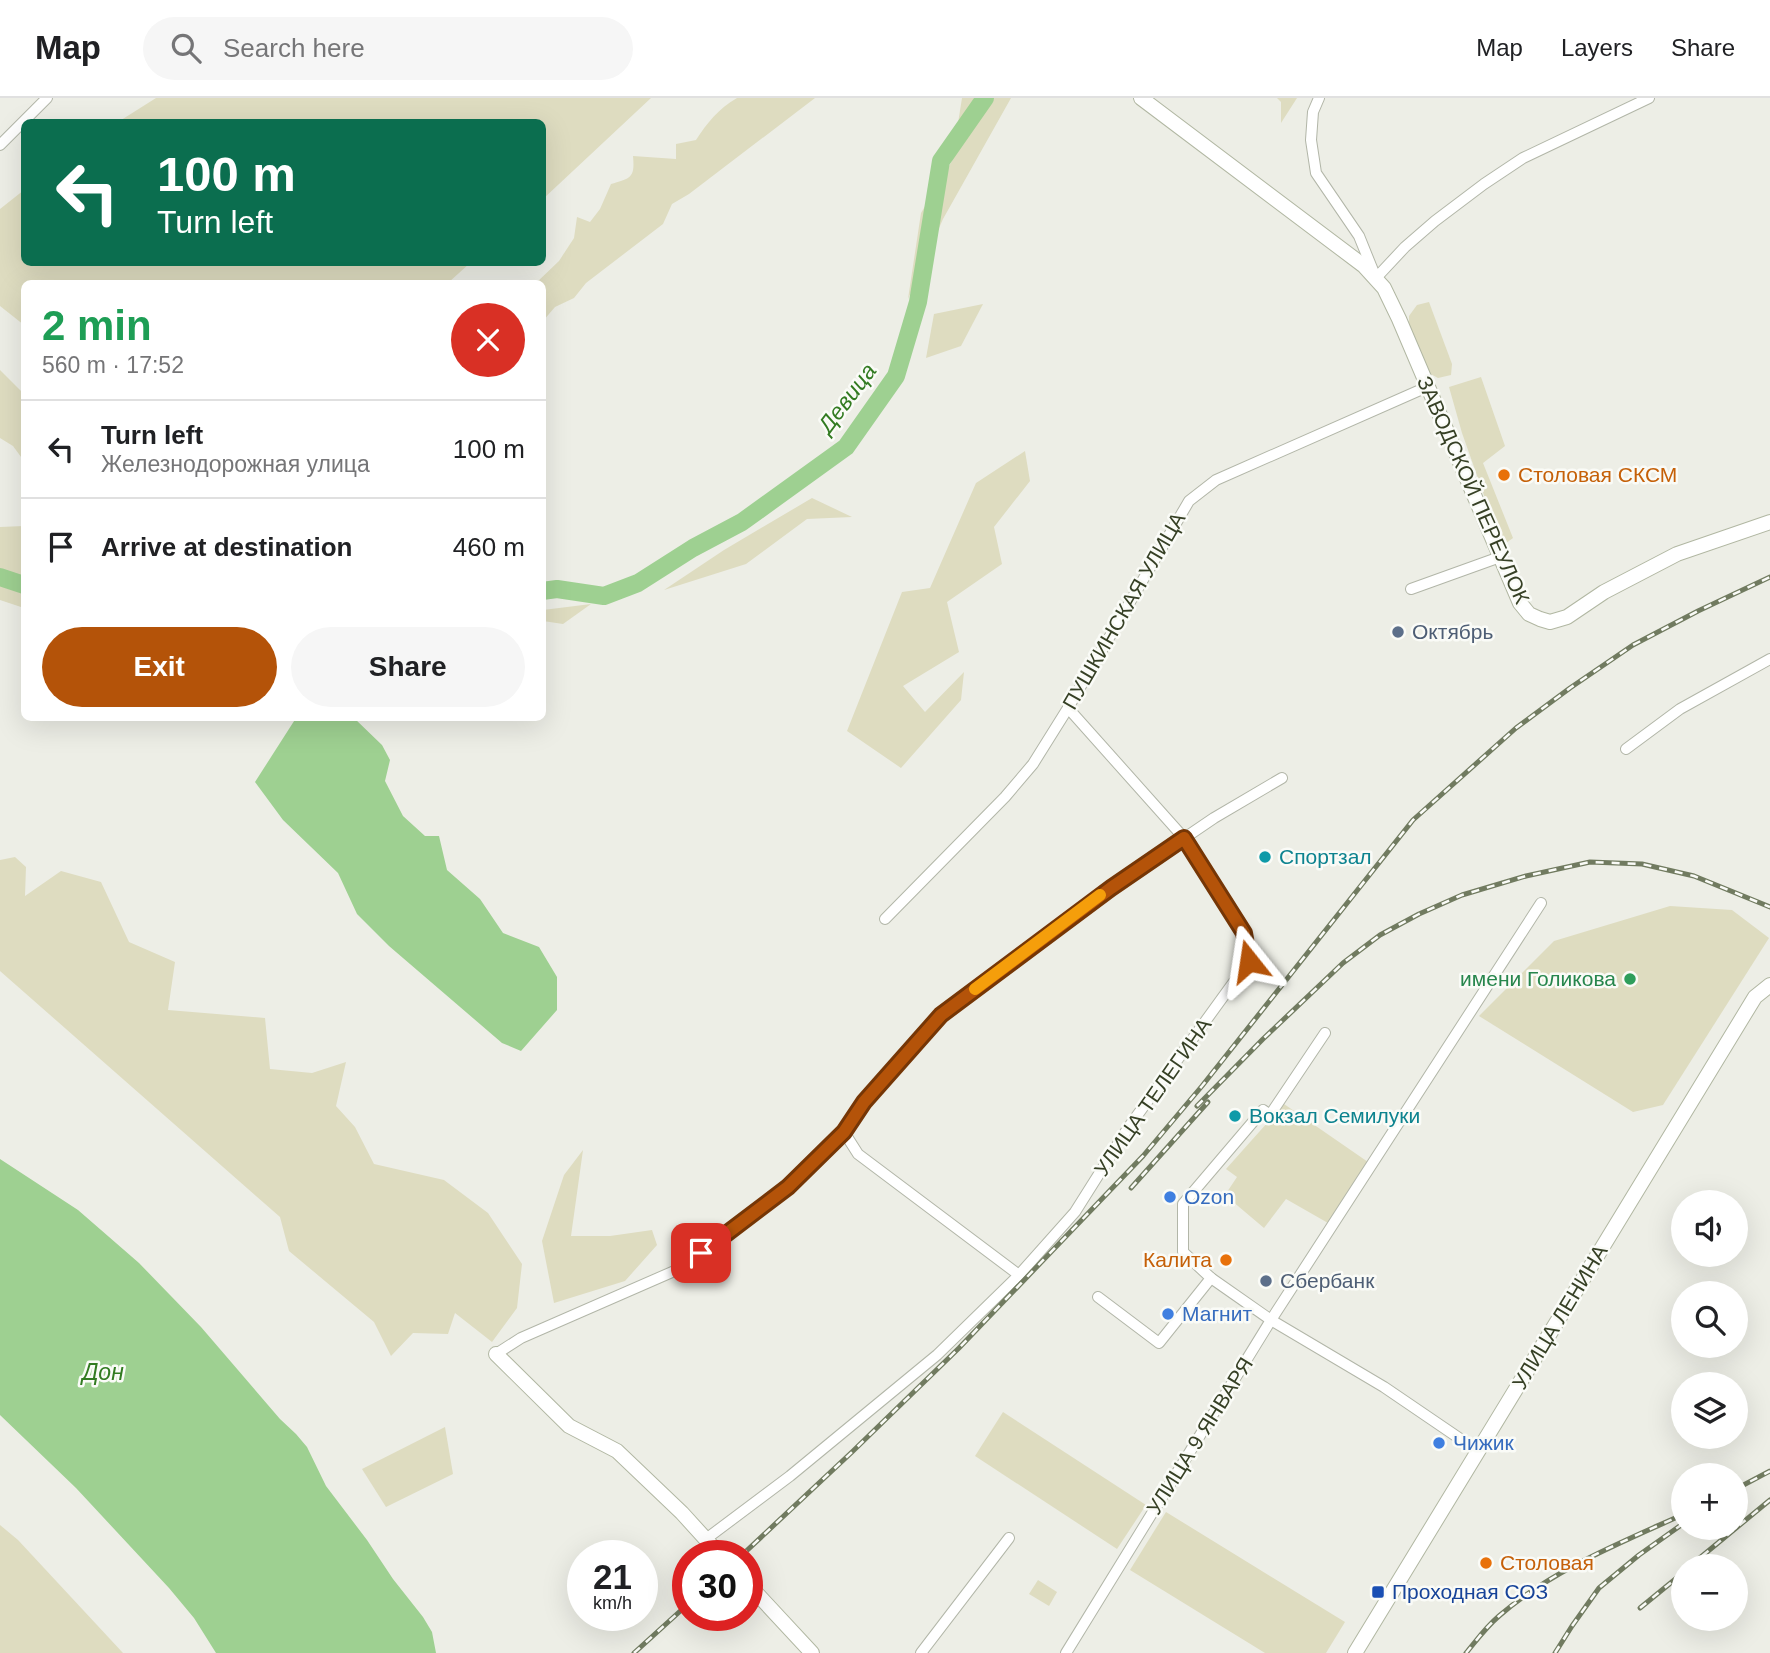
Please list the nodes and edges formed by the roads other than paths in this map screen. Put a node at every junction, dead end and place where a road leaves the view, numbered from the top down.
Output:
1 (47, 98) edge
2 (1141, 98) edge
3 (1319, 98) edge
4 (1649, 98) edge
5 (26, 119) edge
6 (21, 124) edge
7 (0, 145) edge
8 (1376, 278) junction
9 (1427, 387) junction
10 (1770, 522) edge
11 (1500, 557) junction
12 (1411, 589) dead end
13 (1770, 659) edge
14 (1068, 708) junction
15 (1626, 749) dead end
16 (1282, 778) dead end
17 (1184, 838) junction
18 (1541, 903) dead end
19 (885, 919) dead end
20 (1770, 985) edge
21 (1325, 1034) dead end
22 (844, 1132) junction
23 (1019, 1275) junction
24 (1210, 1278) junction
25 (1098, 1297) dead end
26 (1272, 1320) junction
27 (496, 1354) joint
28 (1478, 1451) junction
29 (1009, 1538) dead end
30 (706, 1539) joint
31 (763, 1600) edge
32 (812, 1653) edge
33 (921, 1653) edge
34 (1066, 1653) edge
35 (1354, 1653) edge

1 - 5 street
2 - 8 street, ЗАВОДСКОЙ ПЕРЕУЛОК
3 - 8 street
4 - 8 street
6 - 7 street
8 - 9 street, ЗАВОДСКОЙ ПЕРЕУЛОК
9 - 11 street, ЗАВОДСКОЙ ПЕРЕУЛОК
9 - 14 street, ПУШКИНСКАЯ УЛИЦА
10 - 11 street, ЗАВОДСКОЙ ПЕРЕУЛОК
11 - 12 street
13 - 15 street
14 - 17 street, УЛИЦА ТЕЛЕГИНА
14 - 19 street, ПУШКИНСКАЯ УЛИЦА
16 - 17 street
17 - 22 street
17 - 23 street, УЛИЦА ТЕЛЕГИНА
18 - 26 street, УЛИЦА 9 ЯНВАРЯ
20 - 28 street, УЛИЦА ЛЕНИНА
21 - 24 street
22 - 23 street
22 - 27 street
23 - 30 street, УЛИЦА ТЕЛЕГИНА
24 - 25 street
24 - 26 street
26 - 28 street
26 - 34 street, УЛИЦА 9 ЯНВАРЯ
27 - 30 street
28 - 35 street, УЛИЦА ЛЕНИНА
29 - 33 street
31 - 32 street

